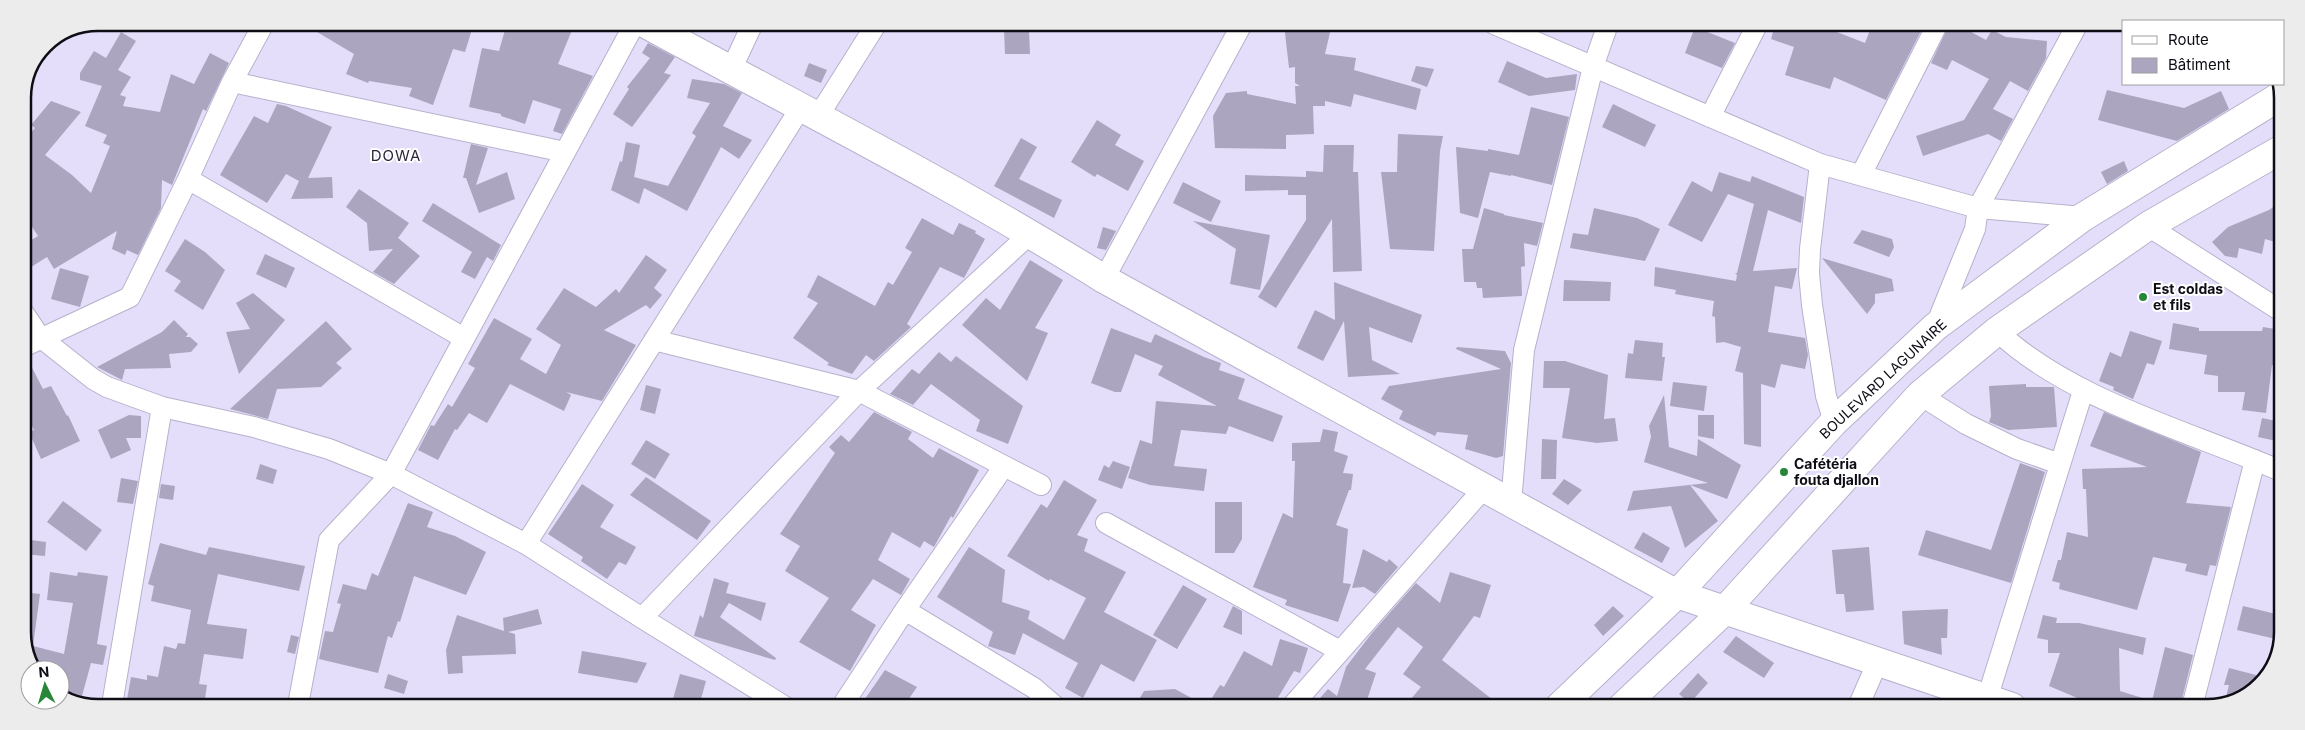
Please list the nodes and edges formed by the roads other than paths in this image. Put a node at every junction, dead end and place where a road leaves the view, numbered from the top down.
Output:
1 (260, 31) edge
2 (631, 31) edge
3 (659, 31) edge
4 (749, 31) edge
5 (872, 31) edge
6 (1238, 31) edge
7 (1510, 31) edge
8 (1606, 31) edge
9 (1754, 31) edge
10 (1934, 31) edge
11 (2074, 31) edge
12 (1593, 67) junction
13 (731, 70) junction
14 (232, 82) junction
15 (2274, 95) edge
16 (810, 111) junction
17 (1710, 118) junction
18 (565, 152) junction
19 (2274, 155) edge
20 (1820, 164) junction
21 (1861, 175) junction
22 (188, 179) junction
23 (1978, 208) junction
24 (2083, 217) junction
25 (2148, 226) junction
26 (1031, 233) junction
27 (1104, 278) junction
28 (2274, 307) edge
29 (1935, 327) junction
30 (1997, 331) junction
31 (464, 338) junction
32 (654, 340) junction
33 (31, 342) edge
34 (859, 391) junction
35 (2083, 392) junction
36 (1920, 395) junction
37 (162, 407) junction
38 (1834, 422) junction
39 (2255, 460) junction
40 (2060, 464) junction
41 (1004, 466) junction
42 (2274, 468) edge
43 (391, 474) junction
44 (1041, 485) dead end
45 (1485, 487) junction
46 (1511, 503) junction
47 (1106, 523) dead end
48 (526, 544) junction
49 (1677, 594) junction
50 (905, 610) junction
51 (1724, 611) junction
52 (642, 618) junction
53 (1340, 651) junction
54 (1878, 661) junction
55 (113, 699) edge
56 (299, 699) edge
57 (773, 699) edge
58 (847, 699) edge
59 (1047, 699) edge
60 (1298, 699) edge
61 (1567, 699) edge
62 (1630, 699) edge
63 (1861, 699) edge
64 (1988, 699) edge
65 (2001, 699) edge
66 (2194, 699) edge

1 - 14 street
2 - 18 street
3 - 13 main road
4 - 13 street
5 - 16 street
6 - 27 street
7 - 12 street
8 - 12 street
9 - 17 street
10 - 21 street
11 - 23 street
12 - 17 street
12 - 46 street
13 - 16 main road
14 - 18 street
14 - 22 street
15 - 24 main road, BOULEVARD LAGUNAIRE
16 - 26 main road
16 - 32 street
17 - 20 street
18 - 31 street
19 - 25 main road
20 - 21 street
20 - 38 street
21 - 23 street
22 - 31 street
22 - 33 street
23 - 24 street
23 - 29 street
24 - 29 main road, BOULEVARD LAGUNAIRE
25 - 28 street
25 - 30 main road
26 - 27 main road
26 - 34 street
27 - 45 main road
29 - 38 main road, BOULEVARD LAGUNAIRE
30 - 35 street
30 - 36 main road
31 - 43 street
32 - 34 street
32 - 48 street
33 - 37 street
34 - 41 street
34 - 52 street
35 - 39 street
35 - 40 street
36 - 40 street
36 - 51 main road
37 - 43 street
37 - 55 street
38 - 49 main road, BOULEVARD LAGUNAIRE
39 - 42 street
39 - 66 street
40 - 65 street
41 - 44 street
41 - 50 street
43 - 48 street
43 - 56 street
45 - 46 main road
45 - 53 street
46 - 49 main road
47 - 53 street
48 - 52 street
49 - 51 main road
49 - 61 main road, BOULEVARD LAGUNAIRE
50 - 58 street
50 - 59 street
51 - 54 main road
51 - 62 main road
52 - 57 street
53 - 60 street
54 - 63 street
54 - 64 main road

